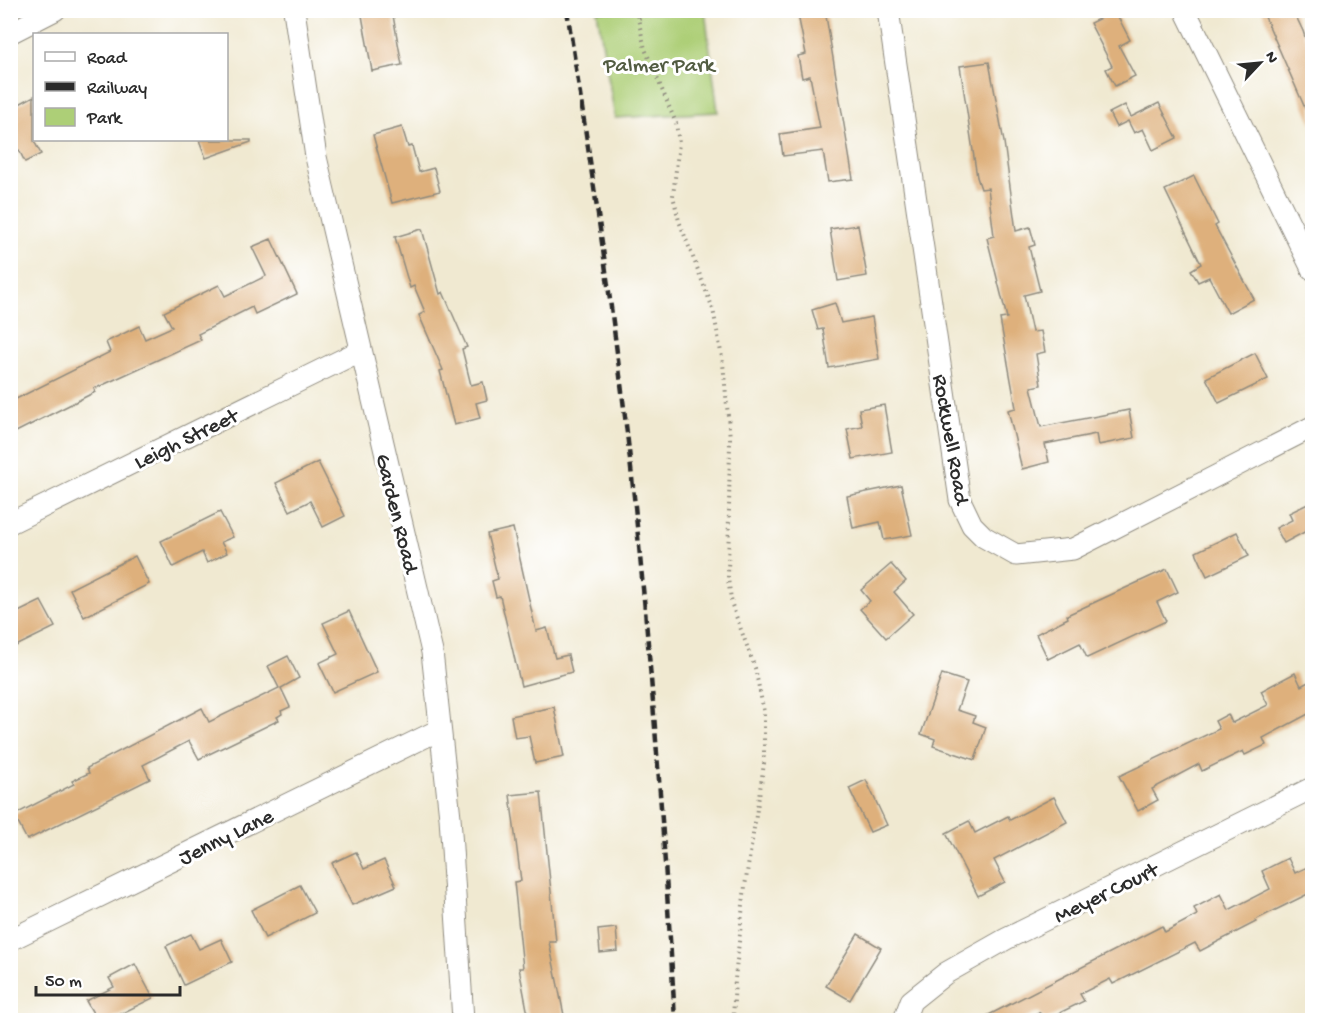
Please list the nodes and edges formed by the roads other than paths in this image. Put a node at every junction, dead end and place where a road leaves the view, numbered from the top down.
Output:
1 (55, 10) edge
2 (294, 10) edge
3 (888, 10) edge
4 (1185, 10) edge
5 (10, 33) edge
6 (1312, 269) edge
7 (360, 351) junction
8 (1312, 427) edge
9 (10, 523) edge
10 (439, 730) junction
11 (1312, 789) edge
12 (10, 940) edge
13 (905, 1014) edge
14 (463, 1020) edge

1 - 5 street
2 - 7 street, Garden Road
3 - 8 street, Rockwell Road
4 - 6 street
7 - 9 street, Leigh Street
7 - 10 street, Garden Road
10 - 12 street, Jenny Lane
10 - 14 street, Garden Road
11 - 13 street, Meyer Court

